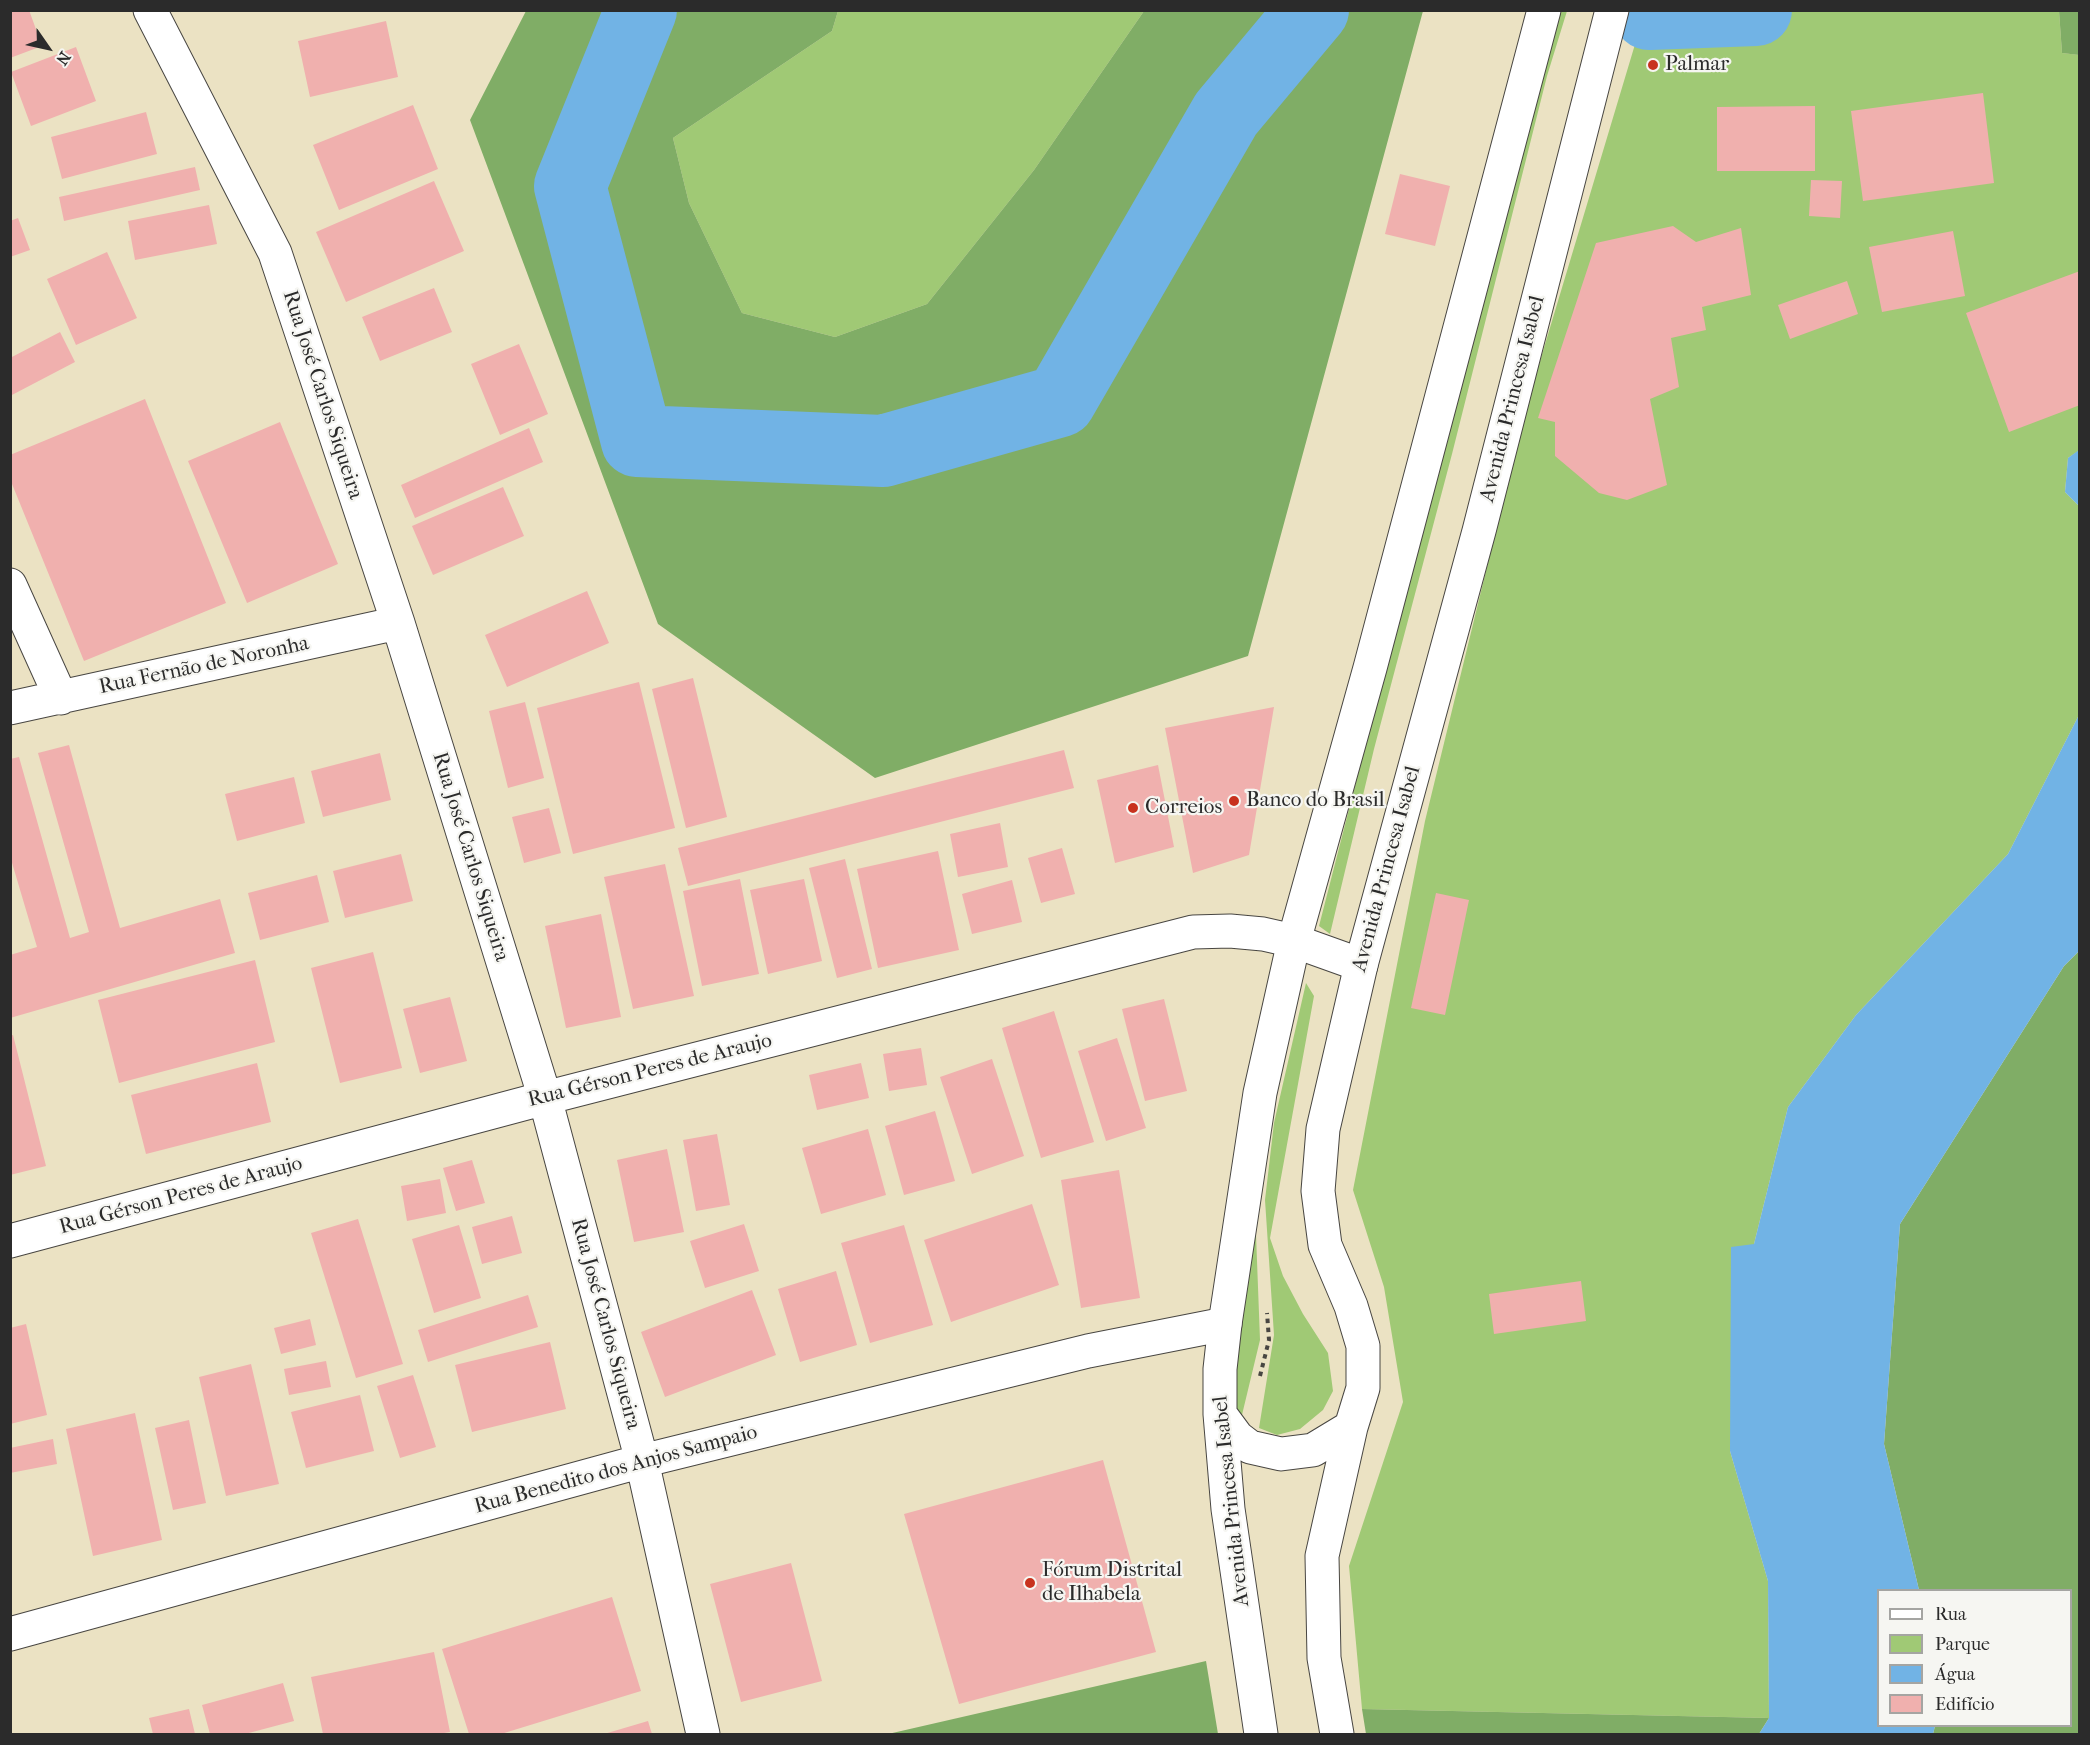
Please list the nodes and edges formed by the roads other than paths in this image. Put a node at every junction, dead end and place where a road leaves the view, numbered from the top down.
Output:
1 (150, 10) edge
2 (1544, 10) edge
3 (1612, 10) edge
4 (10, 585) edge
5 (398, 623) junction
6 (61, 698) junction
7 (10, 708) edge
8 (1294, 941) junction
9 (1361, 965) junction
10 (545, 1098) junction
11 (10, 1241) edge
12 (1225, 1324) junction
13 (1220, 1414) junction
14 (1351, 1427) junction
15 (642, 1461) junction
16 (10, 1634) edge
17 (703, 1734) edge
18 (1261, 1734) edge
19 (1337, 1734) edge

1 - 5 street, Rua José Carlos Siqueira
2 - 8 street, Avenida Princesa Isabel
3 - 9 street, Avenida Princesa Isabel
4 - 6 street
5 - 6 street, Rua Fernão de Noronha
5 - 10 street, Rua José Carlos Siqueira
6 - 7 street, Rua Fernão de Noronha
8 - 9 street, Rua Gérson Peres de Araujo
8 - 10 street, Rua Gérson Peres de Araujo
8 - 12 street, Avenida Princesa Isabel
9 - 14 street, Avenida Princesa Isabel
10 - 11 street, Rua Gérson Peres de Araujo
10 - 15 street, Rua José Carlos Siqueira
12 - 13 street, Avenida Princesa Isabel
12 - 15 street, Rua Benedito dos Anjos Sampaio
13 - 14 street
13 - 18 street, Avenida Princesa Isabel
14 - 19 street, Avenida Princesa Isabel
15 - 16 street, Rua Benedito dos Anjos Sampaio
15 - 17 street, Rua José Carlos Siqueira

